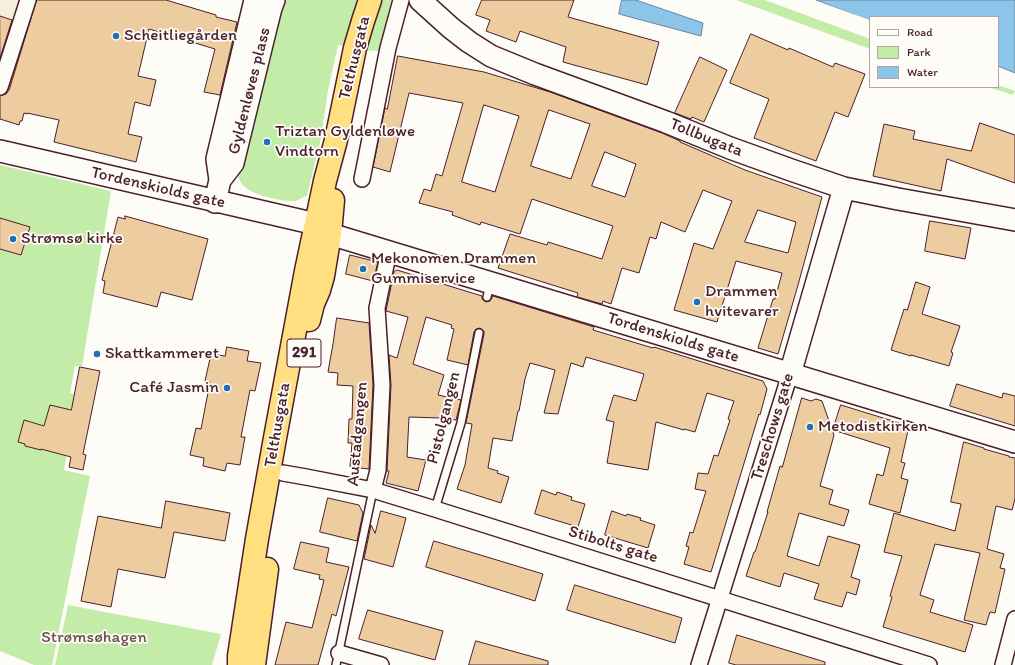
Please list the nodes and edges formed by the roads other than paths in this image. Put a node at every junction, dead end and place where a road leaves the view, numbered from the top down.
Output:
1 (28, 0) edge
2 (370, 0) edge
3 (401, 0) edge
4 (420, 0) edge
5 (259, 2) edge
6 (0, 87) edge
7 (0, 151) edge
8 (362, 179) dead end
9 (844, 188) junction
10 (215, 202) junction
11 (1015, 220) edge
12 (323, 229) junction
13 (389, 251) junction
14 (479, 333) dead end
15 (790, 374) junction
16 (1015, 442) edge
17 (283, 473) junction
18 (373, 490) junction
19 (435, 509) junction
20 (720, 598) junction
21 (1015, 619) edge
22 (258, 643) junction
23 (337, 659) edge
24 (240, 665) edge
25 (254, 665) edge
26 (261, 665) edge
27 (381, 665) edge
28 (699, 665) edge
29 (929, 665) edge
30 (1003, 665) edge

1 - 6 street
2 - 12 highway, Telthusgata / 291
3 - 8 street
4 - 9 main road, Tollbugata
5 - 10 main road, Gyldenløves plass
7 - 10 main road, Tordenskiolds gate
9 - 11 main road, Tollbugata
9 - 15 main road, Treschows gate
10 - 12 main road, Tordenskiolds gate
12 - 13 main road, Tordenskiolds gate
12 - 17 highway, Telthusgata / 291
12 - 24 highway, Telthusgata / 291
13 - 15 main road, Tordenskiolds gate
13 - 18 street, Austadgangen
14 - 19 lane, Pistolgangen
15 - 16 main road, Tordenskiolds gate
15 - 20 street, Treschows gate
17 - 18 street, Stibolts gate
17 - 22 highway, Telthusgata / 291
18 - 19 street, Stibolts gate
18 - 23 lane, Austadgangen
19 - 20 street, Stibolts gate
20 - 28 street, Treschows gate
20 - 29 street, Stibolts gate
21 - 30 street
22 - 25 highway, Telthusgata / 291
22 - 26 highway, Telthusgata / 291
23 - 27 street

